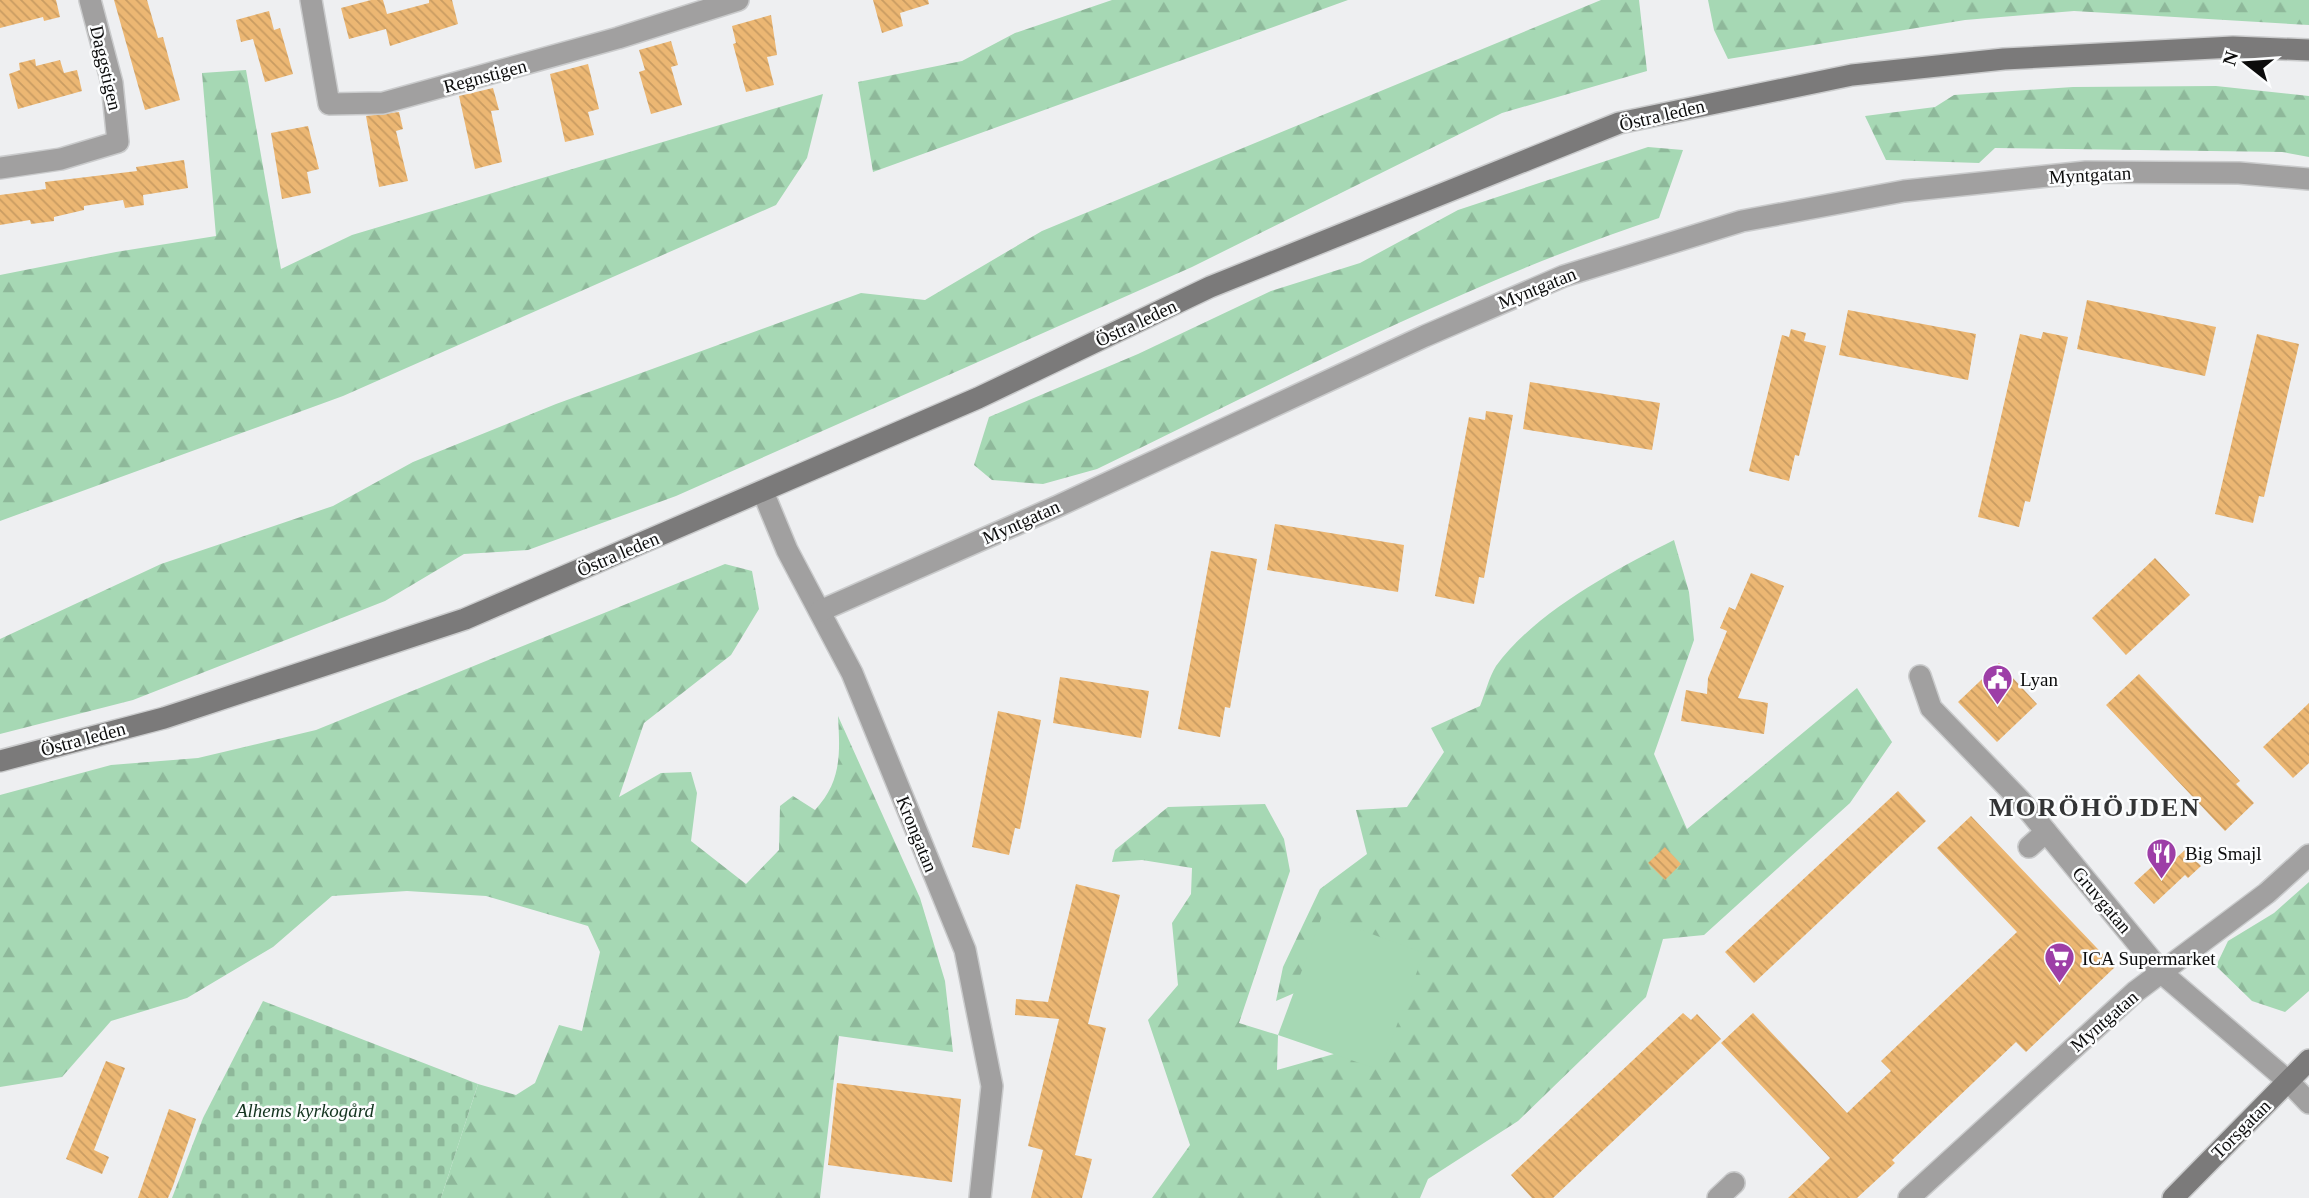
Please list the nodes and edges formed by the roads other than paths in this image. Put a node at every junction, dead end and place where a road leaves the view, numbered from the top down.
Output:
1 (90, 0) edge
2 (310, 0) edge
3 (738, 0) edge
4 (2309, 50) edge
5 (0, 168) edge
6 (2309, 179) edge
7 (763, 492) junction
8 (820, 611) junction
9 (1920, 676) dead end
10 (0, 761) edge
11 (2046, 832) junction
12 (2029, 847) dead end
13 (2309, 855) edge
14 (2163, 974) junction
15 (2309, 1060) edge
16 (2288, 1081) junction
17 (2309, 1103) edge
18 (1734, 1183) dead end
19 (980, 1198) edge
20 (1718, 1198) edge
21 (1909, 1198) edge
22 (2172, 1198) edge

1 - 5 street, Daggstigen
2 - 3 street, Regnstigen
4 - 7 street, Östra leden
6 - 8 street, Myntgatan
7 - 8 street, Krongatan
7 - 10 street, Östra leden
8 - 19 street, Krongatan
9 - 11 street, Gruvgatan
11 - 12 street
11 - 14 street, Gruvgatan
13 - 14 street, Myntgatan
14 - 16 street, Gruvgatan
14 - 21 street, Myntgatan
15 - 16 street, Torsgatan
16 - 17 street, Gruvgatan
16 - 22 street, Torsgatan
18 - 20 street

